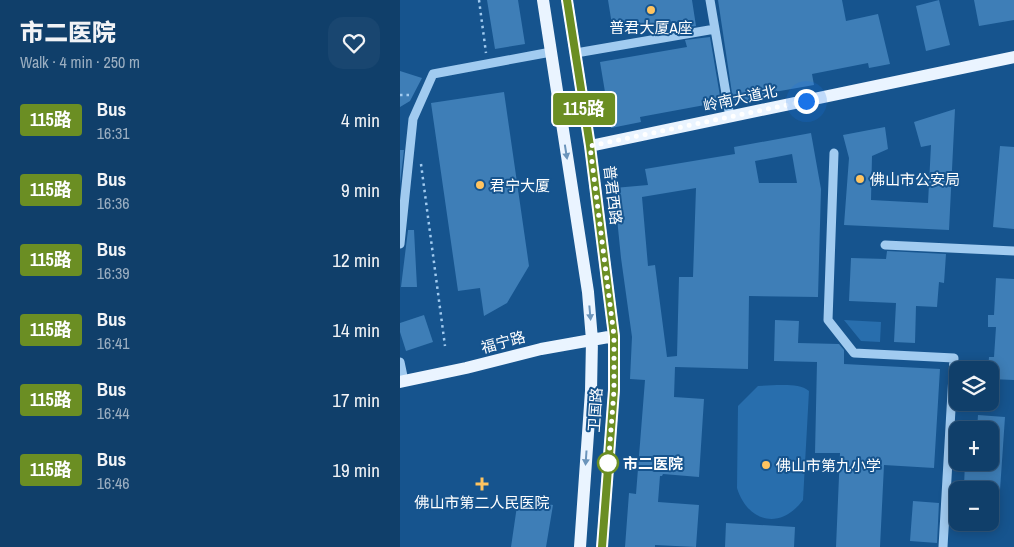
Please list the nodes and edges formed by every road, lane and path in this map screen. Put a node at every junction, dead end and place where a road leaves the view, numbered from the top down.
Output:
1 (479, 0) edge
2 (543, 0) edge
3 (567, 0) edge
4 (710, 0) edge
5 (715, 29) junction
6 (551, 52) junction
7 (576, 53) junction
8 (1014, 57) edge
9 (488, 64) junction
10 (730, 117) junction
11 (590, 146) junction
12 (834, 153) dead end
13 (421, 163) dead end
14 (400, 244) edge
15 (885, 245) dead end
16 (1014, 251) edge
17 (614, 336) junction
18 (592, 340) junction
19 (445, 346) dead end
20 (400, 362) edge
21 (402, 381) edge
22 (580, 547) edge
23 (602, 547) edge
24 (943, 547) edge

1 - 9 path
2 - 6 main road
3 - 7 main road, 普君西路
4 - 5 street
5 - 7 street
5 - 10 street
6 - 9 street
6 -> 18 main road
7 - 11 main road, 普君西路
8 - 10 main road, 岭南大道北
9 - 14 street
10 - 11 main road, 岭南大道北
11 - 17 main road, 普君西路
12 - 24 street
13 - 19 path
15 - 16 street
17 - 18 main road, 福宁路
17 - 23 main road, 卫国路
18 - 21 main road, 福宁路
18 -> 22 main road, 卫国路
20 - 21 street

